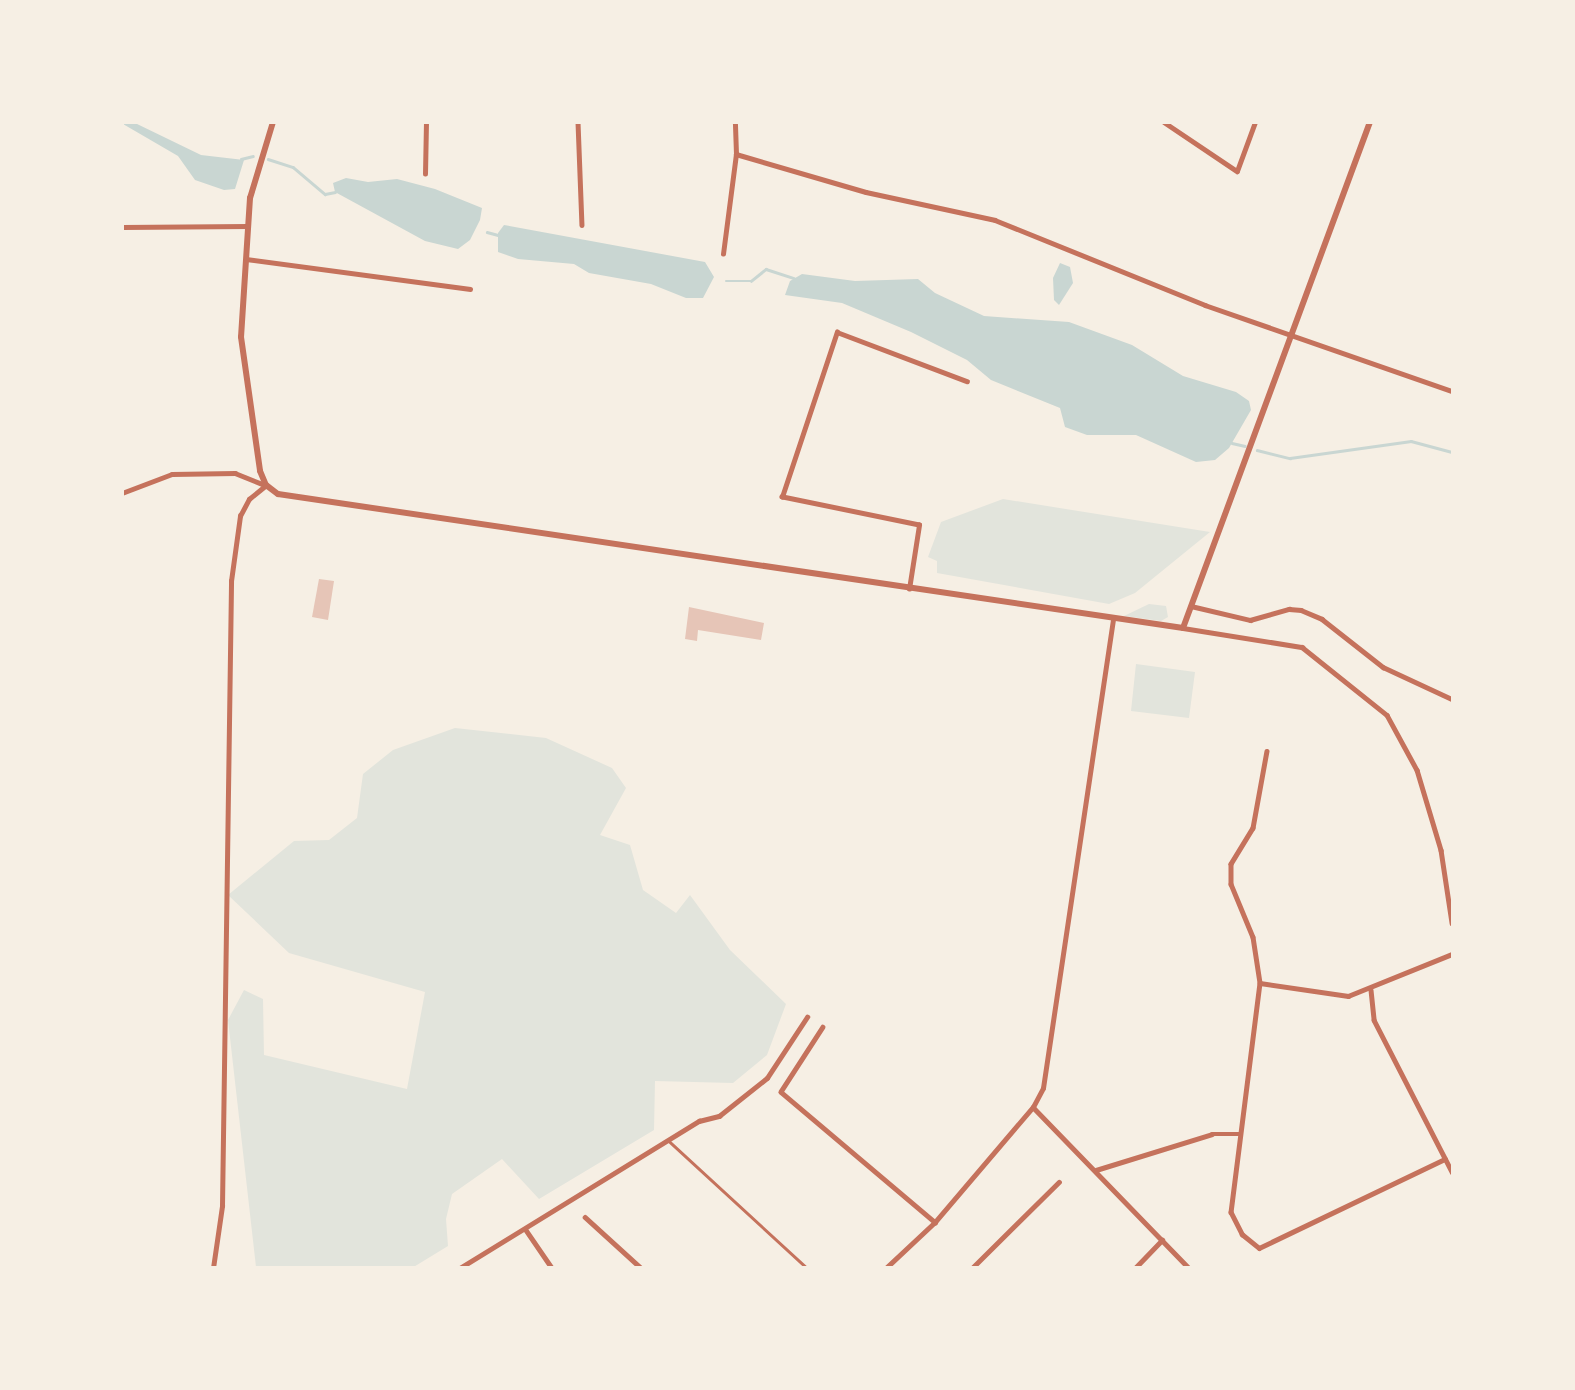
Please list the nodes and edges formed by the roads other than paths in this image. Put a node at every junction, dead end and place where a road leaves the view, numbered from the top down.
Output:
1 (274, 122) edge
2 (426, 122) edge
3 (578, 122) edge
4 (734, 122) edge
5 (1164, 122) edge
6 (1255, 122) edge
7 (1370, 122) edge
8 (736, 154) junction
9 (425, 174) dead end
10 (582, 225) dead end
11 (247, 226) junction
12 (122, 227) edge
13 (723, 254) dead end
14 (246, 259) junction
15 (470, 289) dead end
16 (1291, 337) junction
17 (967, 381) dead end
18 (1452, 391) edge
19 (266, 485) junction
20 (122, 493) edge
21 (909, 589) junction
22 (1191, 606) junction
23 (1113, 619) junction
24 (1183, 628) junction
25 (1452, 699) edge
26 (1267, 751) dead end
27 (1452, 923) edge
28 (1452, 954) edge
29 (1260, 983) junction
30 (1371, 990) junction
31 (807, 1017) dead end
32 (823, 1027) dead end
33 (1033, 1107) junction
34 (1239, 1134) junction
35 (670, 1142) junction
36 (1446, 1159) junction
37 (1096, 1170) junction
38 (1452, 1172) edge
39 (1059, 1182) dead end
40 (585, 1217) dead end
41 (935, 1222) junction
42 (526, 1230) junction
43 (1162, 1240) junction
44 (213, 1268) edge
45 (460, 1268) edge
46 (552, 1268) edge
47 (641, 1268) edge
48 (807, 1268) edge
49 (886, 1268) edge
50 (972, 1268) edge
51 (1135, 1268) edge
52 (1189, 1268) edge

1 - 11 street
2 - 9 street
3 - 10 street
4 - 8 street
5 - 6 street
7 - 16 street
8 - 13 street
8 - 16 street
11 - 12 street
11 - 14 street
14 - 15 street
14 - 19 street
16 - 18 street
16 - 22 street
17 - 21 street
19 - 20 street
19 - 21 street
19 - 44 street
21 - 23 street
22 - 24 street
22 - 25 street
23 - 24 street
23 - 33 street
24 - 27 street
26 - 29 street
28 - 30 street
29 - 30 street
29 - 34 street
30 - 36 street
31 - 35 street
32 - 41 street
33 - 37 street
33 - 41 street
34 - 36 street
34 - 37 street
35 - 42 street
35 - 48 lane
36 - 38 street
37 - 43 street
39 - 50 street
40 - 47 street
41 - 49 street
42 - 45 street
42 - 46 street
43 - 51 street
43 - 52 street

